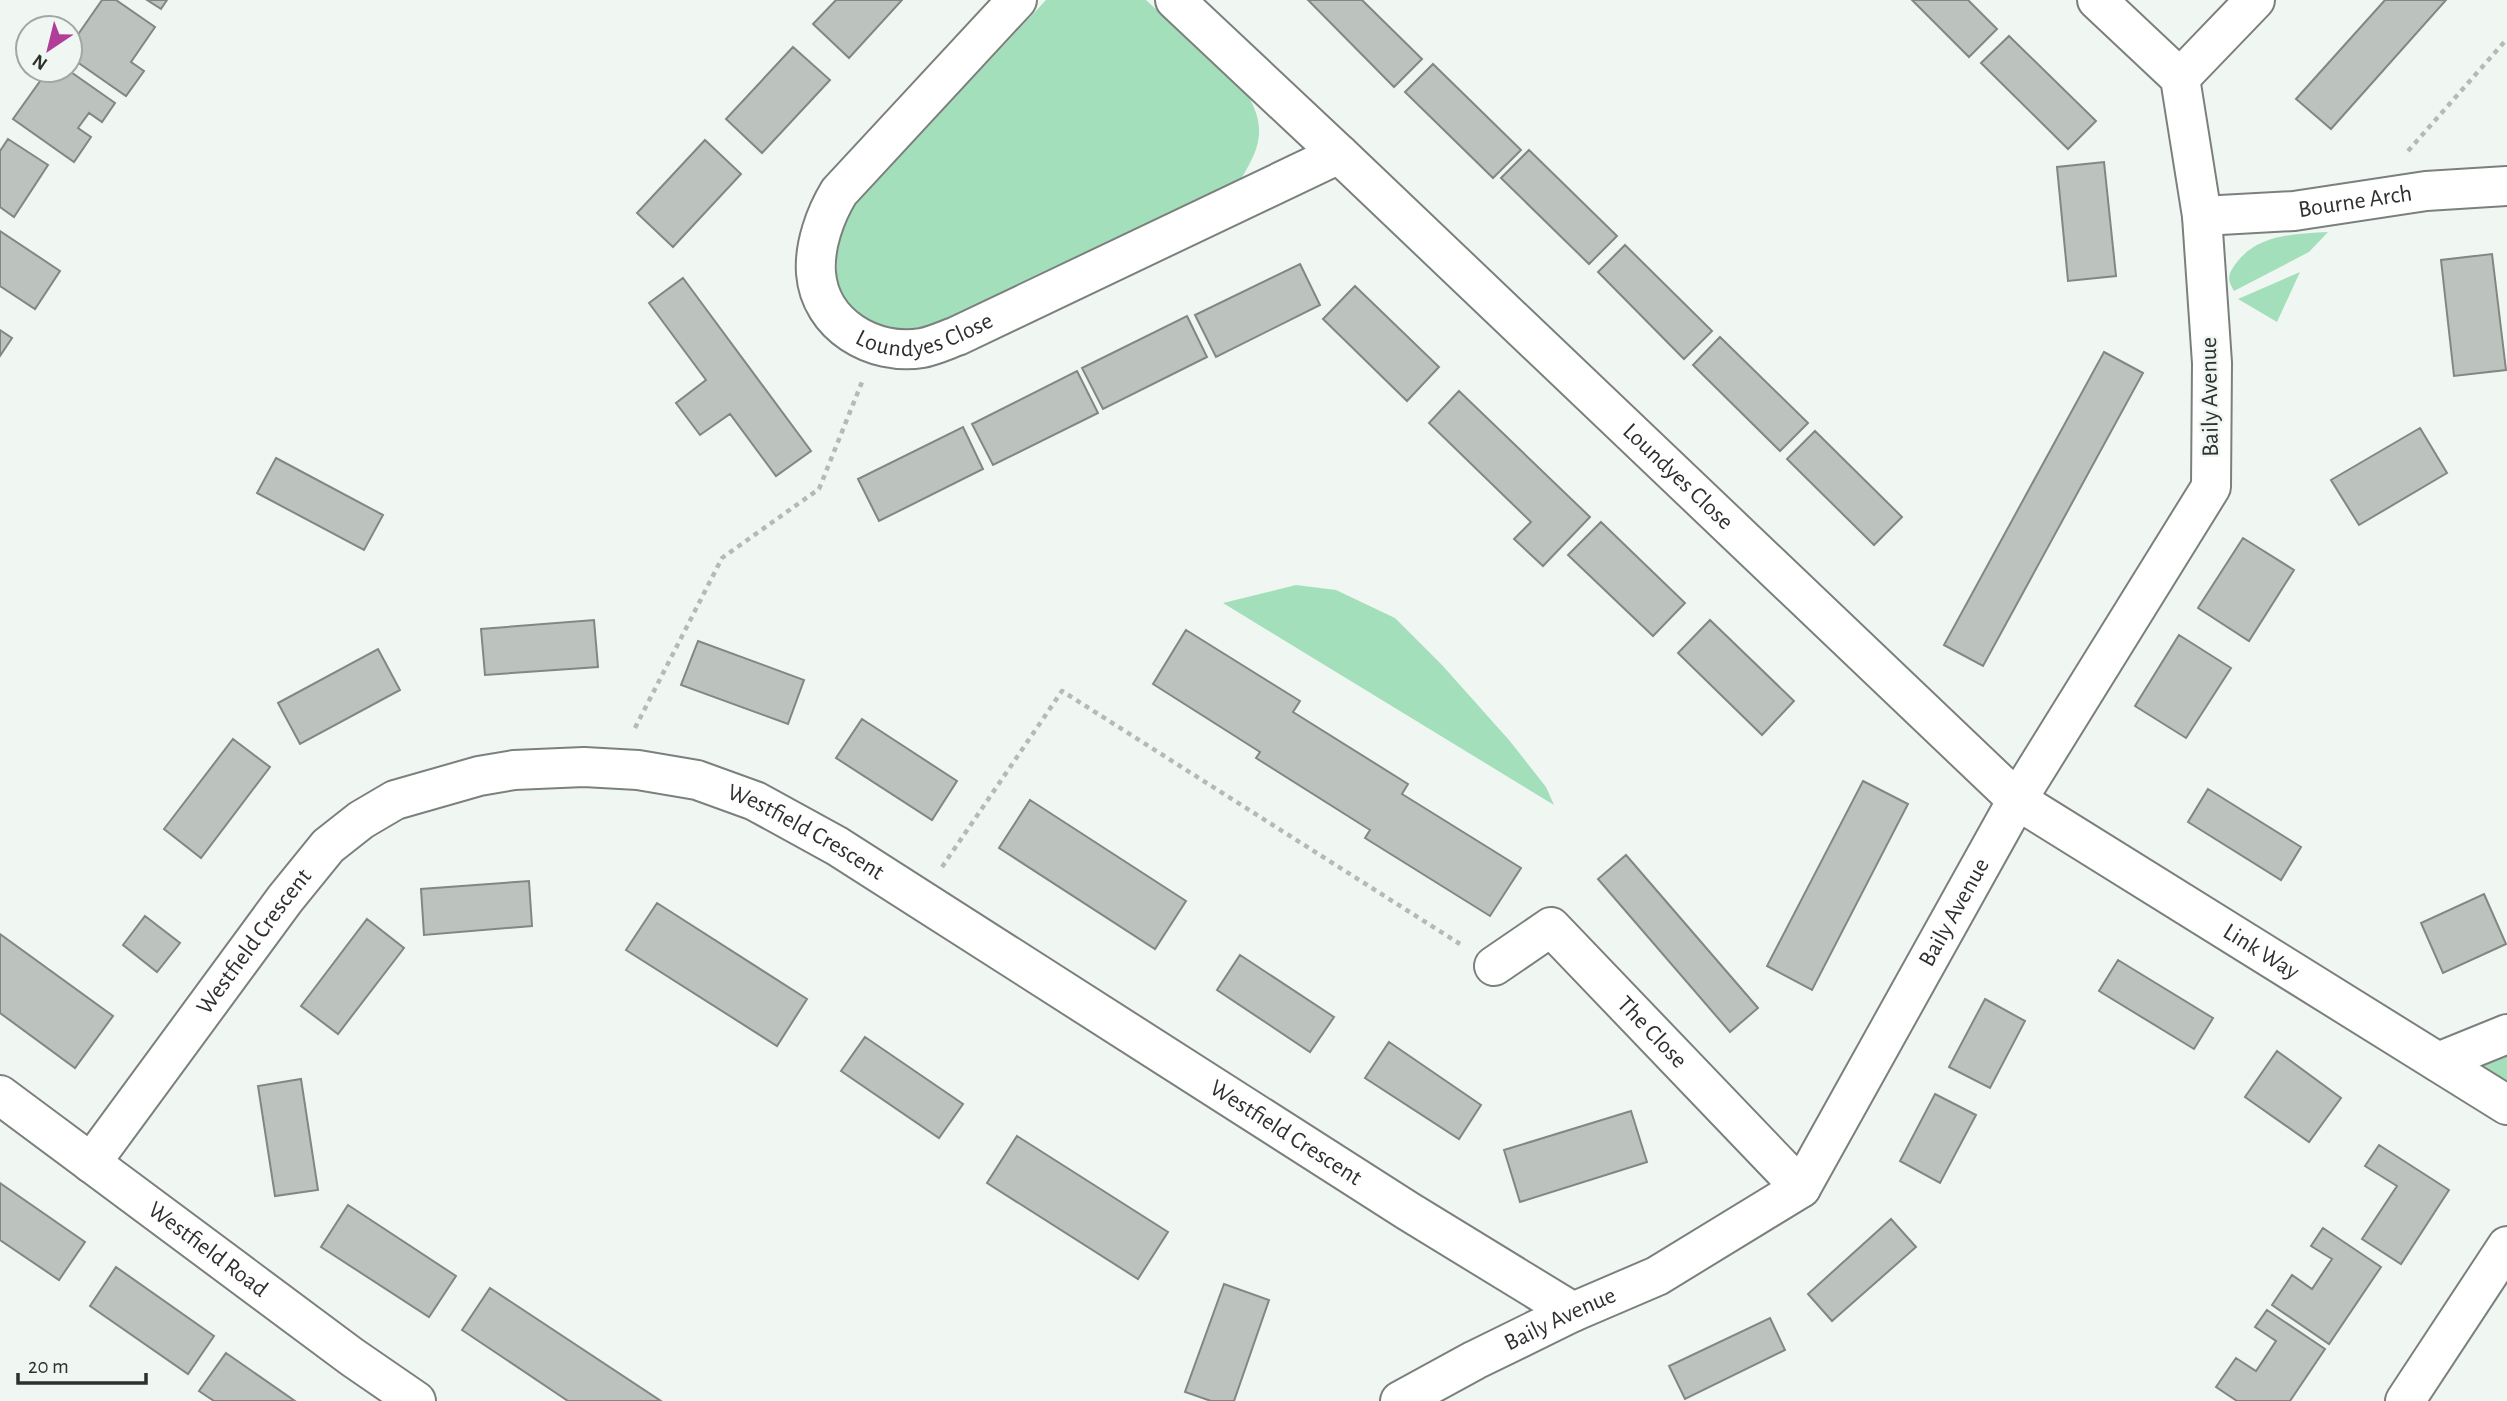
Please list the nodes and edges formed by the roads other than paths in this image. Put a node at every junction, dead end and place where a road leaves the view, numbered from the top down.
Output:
1 (1017, 0) edge
2 (1175, 0) edge
3 (2097, 0) edge
4 (2255, 0) edge
5 (2180, 78) junction
6 (1339, 155) junction
7 (2507, 186) edge
8 (2202, 216) junction
9 (2017, 800) junction
10 (1494, 966) road end
11 (2507, 1034) edge
12 (2438, 1062) junction
13 (0, 1096) edge
14 (2507, 1105) edge
15 (91, 1163) junction
16 (1801, 1188) junction
17 (2507, 1246) edge
18 (1573, 1312) junction
19 (416, 1401) edge
20 (1400, 1401) edge
21 (2405, 1401) edge

1 - 6 street, Loundyes Close
2 - 6 street, Loundyes Close
3 - 5 street
4 - 5 street
5 - 8 street
6 - 9 street, Loundyes Close
7 - 8 street, Bourne Arch
8 - 9 street, Baily Avenue
9 - 12 street, Link Way
9 - 16 street, Baily Avenue
10 - 16 street, The Close
11 - 12 street
12 - 14 street, Link Way
13 - 15 street, Westfield Road
15 - 18 street, Westfield Crescent
15 - 19 street, Westfield Road
16 - 18 street, Baily Avenue
17 - 21 street
18 - 20 street, Baily Avenue

